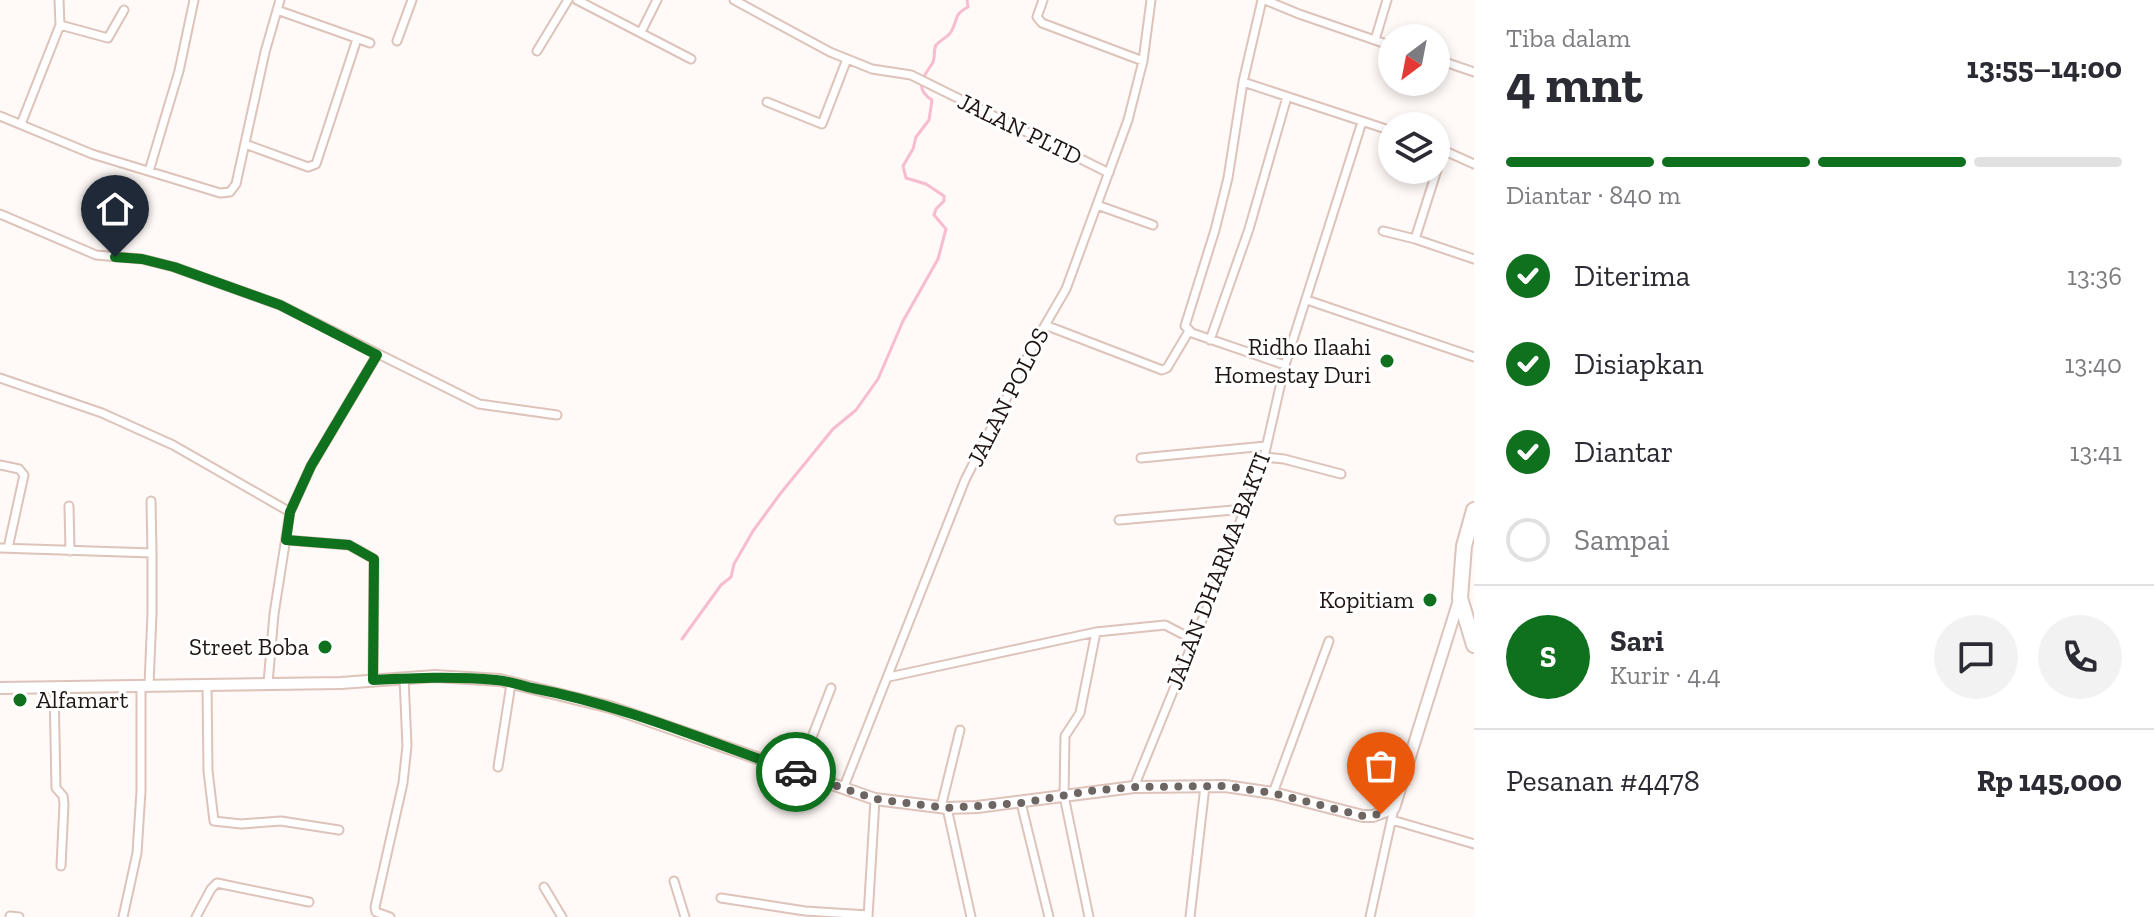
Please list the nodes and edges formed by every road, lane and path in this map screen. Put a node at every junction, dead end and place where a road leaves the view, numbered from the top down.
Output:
1 (59, 0) edge
2 (194, 0) edge
3 (280, 0) edge
4 (412, 0) edge
5 (568, 0) edge
6 (577, 0) edge
7 (657, 0) edge
8 (734, 0) edge
9 (1043, 0) edge
10 (1151, 0) edge
11 (1264, 0) edge
12 (1387, 0) edge
13 (124, 10) dead end
14 (277, 10) junction
15 (60, 25) junction
16 (641, 32) junction
17 (357, 39) junction
18 (1375, 40) junction
19 (397, 41) dead end
20 (1378, 41) edge
21 (370, 43) dead end
22 (537, 51) dead end
23 (691, 59) dead end
24 (847, 59) junction
25 (1143, 61) junction
26 (1450, 64) edge
27 (1474, 72) edge
28 (1243, 82) junction
29 (1287, 97) junction
30 (767, 102) dead end
31 (0, 116) edge
32 (1362, 122) junction
33 (21, 124) junction
34 (1378, 127) edge
35 (245, 144) junction
36 (1450, 153) edge
37 (1474, 164) edge
38 (149, 171) junction
39 (1109, 173) junction
40 (1430, 184) edge
41 (1097, 205) junction
42 (0, 214) edge
43 (1153, 225) dead end
44 (1383, 231) dead end
45 (1415, 239) junction
46 (1474, 259) edge
47 (1307, 300) junction
48 (1045, 325) junction
49 (1189, 331) junction
50 (1210, 340) junction
51 (377, 355) junction
52 (1474, 357) edge
53 (1285, 365) junction
54 (0, 378) edge
55 (557, 415) dead end
56 (1266, 446) junction
57 (1264, 457) junction
58 (1141, 458) dead end
59 (0, 465) edge
60 (1341, 474) dead end
61 (151, 501) dead end
62 (69, 506) dead end
63 (1245, 509) junction
64 (1474, 510) edge
65 (290, 512) junction
66 (1119, 520) dead end
67 (286, 540) junction
68 (4, 548) edge
69 (70, 551) junction
70 (152, 553) junction
71 (1460, 598) junction
72 (1096, 632) junction
73 (1194, 640) junction
74 (1329, 641) dead end
75 (1474, 645) edge
76 (889, 677) junction
77 (404, 678) junction
78 (373, 680) junction
79 (268, 683) junction
80 (511, 684) junction
81 (145, 685) junction
82 (207, 685) junction
83 (54, 687) junction
84 (0, 688) edge
85 (831, 688) dead end
86 (960, 730) dead end
87 (498, 767) dead end
88 (798, 773) junction
89 (1205, 786) junction
90 (1134, 787) junction
91 (843, 789) junction
92 (1273, 793) junction
93 (1064, 796) junction
94 (875, 799) junction
95 (1021, 803) junction
96 (944, 808) junction
97 (1394, 808) junction
98 (1392, 820) junction
99 (339, 830) dead end
100 (1474, 844) edge
101 (61, 866) dead end
102 (674, 881) dead end
103 (544, 887) dead end
104 (721, 898) dead end
105 (309, 902) dead end
106 (10, 916) edge
107 (868, 916) edge
108 (19, 917) edge
109 (123, 917) edge
110 (196, 917) edge
111 (390, 917) edge
112 (562, 917) edge
113 (685, 917) edge
114 (971, 917) edge
115 (1049, 917) edge
116 (1089, 917) edge
117 (1190, 917) edge
118 (1370, 917) edge

1 - 15 street
2 - 38 street
3 - 14 street
4 - 19 street
5 - 22 street
6 - 16 street
7 - 16 street
8 - 24 street
9 - 25 street
10 - 25 street, JALAN POLOS
11 - 18 street
11 - 28 street
12 - 18 street
13 - 15 street
14 - 17 street
14 - 35 street
15 - 33 street
16 - 23 street
17 - 21 street
17 - 35 street
18 - 20 street
24 - 30 street
24 - 39 street, JALAN PLTD
25 - 39 street, JALAN POLOS
26 - 27 street
28 - 29 street
28 - 49 street
29 - 32 street
29 - 50 street
31 - 33 street
32 - 34 street
32 - 47 street, JALAN DHARMA BAKTI
33 - 38 street
35 - 38 street
36 - 37 street
39 - 41 street, JALAN POLOS
40 - 45 street
41 - 43 street
41 - 48 street, JALAN POLOS
42 - 51 street
44 - 45 street
45 - 46 street
47 - 52 street
47 - 53 street, JALAN DHARMA BAKTI
48 - 49 street
48 - 76 street, JALAN POLOS
49 - 50 street
50 - 53 street
51 - 55 street
51 - 65 street
53 - 56 street, JALAN DHARMA BAKTI
54 - 65 street
56 - 57 street, JALAN DHARMA BAKTI
56 - 58 street
57 - 60 street
57 - 63 street, JALAN DHARMA BAKTI
59 - 68 street
61 - 70 street
62 - 69 street
63 - 66 street
63 - 73 street, JALAN DHARMA BAKTI
64 - 71 highway
65 - 67 street
67 - 78 street
67 - 79 street
68 - 69 street
69 - 70 street
70 - 81 street
71 - 75 highway
71 - 97 street
72 - 73 street
72 - 76 street
72 - 93 street
73 - 90 street, JALAN DHARMA BAKTI
74 - 92 street
76 - 91 street, JALAN POLOS
77 - 78 street
77 - 80 street
77 - 111 street
78 - 79 street
79 - 82 street
80 - 87 street
80 - 88 street
81 - 82 street
81 - 83 street
81 - 109 street
82 - 99 street
83 - 84 street
83 - 101 street
85 - 88 street
86 - 96 street
88 - 91 street
89 - 90 street
89 - 92 street
89 - 117 street
90 - 93 street
91 - 94 street
92 - 97 street
93 - 95 street
93 - 116 street
94 - 96 street
94 - 107 street
95 - 96 street
95 - 115 street
96 - 114 street
97 - 98 street
98 - 100 street
98 - 118 street
102 - 113 street
103 - 112 street
104 - 107 street
105 - 110 street
106 - 108 street

